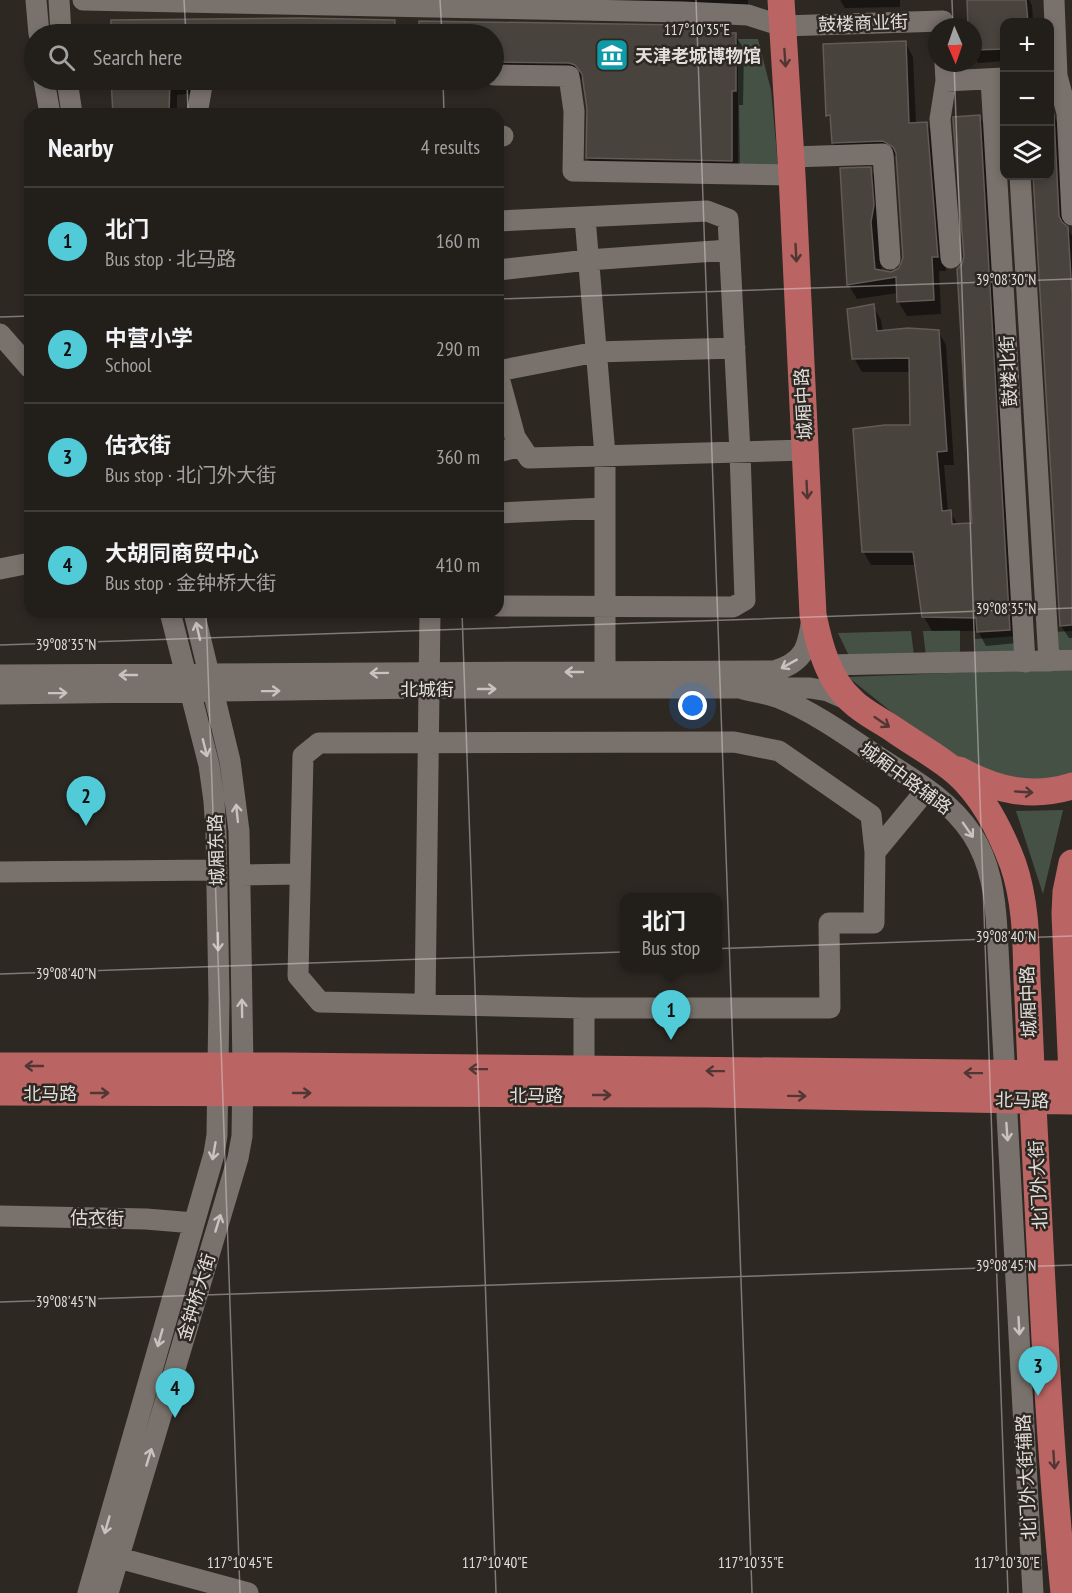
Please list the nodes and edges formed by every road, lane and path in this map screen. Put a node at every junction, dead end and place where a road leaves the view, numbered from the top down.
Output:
1 (36, 0) edge
2 (59, 0) edge
3 (83, 0) edge
4 (1060, 7) edge
5 (782, 13) edge
6 (943, 16) edge
7 (38, 24) edge
8 (60, 24) edge
9 (945, 72) edge
10 (1053, 72) edge
11 (504, 75) edge
12 (998, 78) edge
13 (1054, 79) edge
14 (46, 90) edge
15 (68, 90) edge
16 (201, 90) edge
17 (49, 108) edge
18 (71, 108) edge
19 (198, 108) edge
20 (791, 166) junction
21 (1020, 180) edge
22 (1072, 215) edge
23 (585, 218) junction
24 (504, 221) edge
25 (729, 250) junction
26 (951, 258) dead end
27 (890, 259) dead end
28 (588, 260) junction
29 (504, 269) edge
30 (0, 334) edge
31 (735, 348) junction
32 (596, 352) junction
33 (24, 361) edge
34 (504, 371) edge
35 (504, 395) edge
36 (521, 446) junction
37 (504, 450) edge
38 (805, 450) junction
39 (740, 452) junction
40 (605, 455) junction
41 (605, 508) junction
42 (504, 513) edge
43 (24, 564) edge
44 (0, 569) edge
45 (504, 606) edge
46 (605, 607) junction
47 (813, 615) junction
48 (172, 618) edge
49 (195, 618) edge
50 (430, 618) edge
51 (435, 618) edge
52 (1072, 660) edge
53 (1049, 661) junction
54 (1025, 662) junction
55 (827, 665) junction
56 (605, 672) junction
57 (0, 675) edge
58 (430, 680) junction
59 (188, 683) junction
60 (210, 683) junction
61 (743, 689) junction
62 (0, 694) edge
63 (851, 701) junction
64 (427, 743) junction
65 (932, 755) junction
66 (1072, 786) edge
67 (927, 789) junction
68 (875, 852) junction
69 (1072, 863) edge
70 (217, 870) junction
71 (0, 872) edge
72 (300, 874) junction
73 (241, 875) junction
74 (425, 1004) junction
75 (584, 1008) junction
76 (0, 1066) edge
77 (231, 1066) junction
78 (584, 1070) junction
79 (1005, 1073) junction
80 (1031, 1073) junction
81 (1072, 1074) edge
82 (507, 1082) junction
83 (0, 1092) edge
84 (231, 1093) junction
85 (1006, 1100) junction
86 (1033, 1101) junction
87 (1072, 1101) edge
88 (0, 1216) edge
89 (194, 1223) junction
90 (119, 1558) junction
91 (88, 1593) edge
92 (108, 1593) edge
93 (248, 1593) edge
94 (1033, 1593) edge
95 (1064, 1593) edge

1 - 7 street
2 - 8 street
3 - 5 street, 鼓楼商业街
4 - 10 street
5 - 6 street, 鼓楼商业街
5 -> 20 main road, 城厢中路
9 - 12 street
9 - 26 street
11 - 20 street
12 - 54 street, 鼓楼北街
13 - 22 street
14 - 17 street
15 - 18 street
16 - 19 street
20 - 27 street
20 -> 38 main road, 城厢中路
21 - 53 street, 鼓楼北街
23 - 24 street
23 - 25 street
23 - 28 street
25 - 28 street
25 - 31 street
28 - 29 street
28 - 32 street
30 - 33 street
31 - 32 street
31 - 39 street
32 - 34 street
32 - 40 street
35 - 36 street
36 - 37 street
36 - 40 street
38 - 39 street
38 -> 47 main road, 城厢中路
39 - 40 street
39 - 46 street
40 - 41 street
41 - 42 street
41 - 46 street
43 - 44 street
45 - 46 street
46 - 56 street
47 - 55 main road, 城厢中路
47 -> 56 street, 北城街
48 - 59 street, 城厢东路
60 -> 49 street, 城厢东路
50 - 58 street
51 - 58 street
52 - 53 street
53 - 54 street
54 - 55 street
55 - 63 main road, 城厢中路
56 -> 58 street, 北城街
59 -> 57 street, 北城街
58 - 60 street, 北城街
58 -> 61 street, 北城街
58 - 64 street
59 - 60 street, 北城街
62 -> 59 street, 北城街
59 -> 70 street, 城厢东路
73 -> 60 street, 城厢东路
61 - 63 street, 北城街
61 - 67 street, 城厢中路辅路
63 -> 65 main road, 城厢中路
64 - 68 street
64 - 72 street
64 - 74 street
65 -> 66 main road, 城厢中路
65 - 80 main road, 城厢中路
67 - 68 street
67 -> 79 street, 城厢中路辅路
68 - 75 street
69 - 81 main road
70 - 71 street
70 -> 77 street, 城厢东路
72 - 73 street
72 - 74 street
77 -> 73 street, 城厢东路
74 - 75 street
75 - 78 street
77 -> 76 main road, 北马路
82 -> 77 main road, 北马路
77 - 84 street, 城厢东路
79 -> 78 main road, 北马路
78 - 82 main road, 北马路
79 - 80 main road, 北马路
79 - 85 street, 北门外大街辅路
80 - 81 main road, 北马路
80 - 86 main road, 城厢中路
84 -> 82 main road, 北马路
82 -> 85 main road, 北马路
83 -> 84 main road, 北马路
84 -> 89 street, 金钟桥大街
90 -> 84 street, 金钟桥大街
85 - 86 main road, 北马路
85 -> 94 street, 北门外大街辅路
86 - 87 main road, 北马路
86 -> 95 main road, 北门外大街
88 - 89 street, 估衣街
89 -> 91 street, 金钟桥大街
90 - 92 street, 金钟桥大街
90 - 93 street

